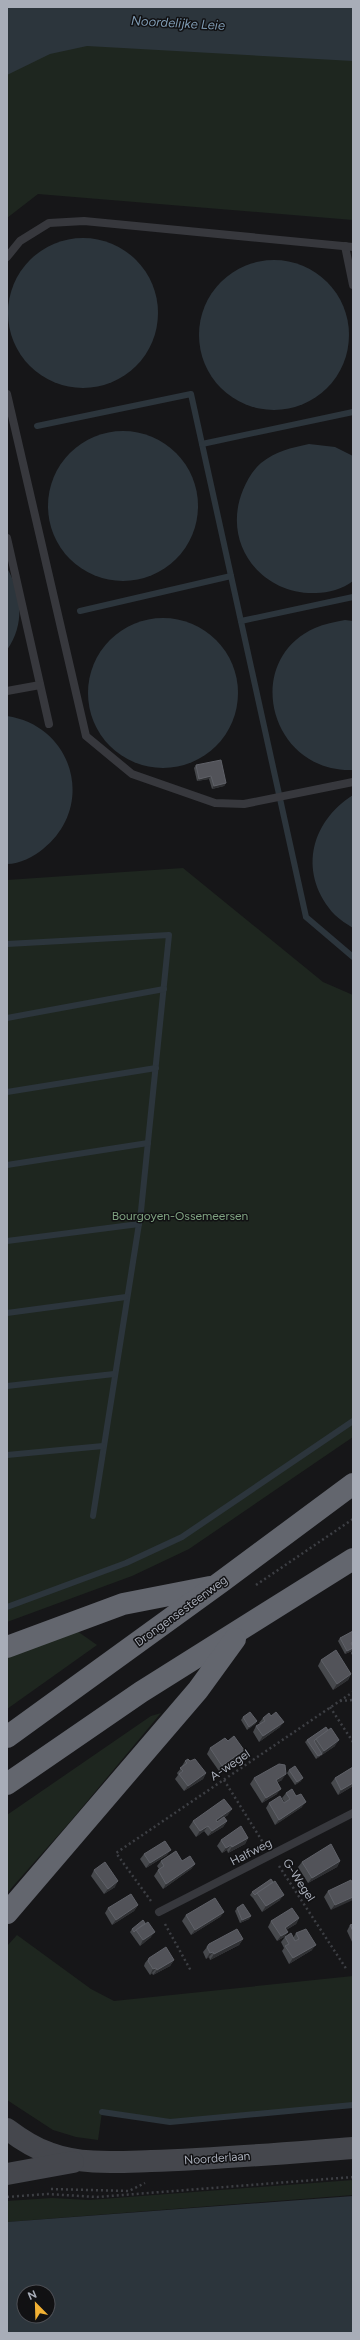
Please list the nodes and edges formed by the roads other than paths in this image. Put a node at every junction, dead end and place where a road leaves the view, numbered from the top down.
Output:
1 (349, 246) edge
2 (7, 257) edge
3 (353, 285) edge
4 (7, 394) edge
5 (7, 538) edge
6 (40, 685) junction
7 (7, 691) edge
8 (49, 724) dead end
9 (353, 782) edge
10 (353, 1484) edge
11 (353, 1559) edge
12 (217, 1585) junction
13 (241, 1631) junction
14 (7, 1647) edge
15 (7, 1737) edge
16 (7, 1784) edge
17 (353, 1813) edge
18 (159, 1912) dead end
19 (7, 1914) edge
20 (7, 2129) edge
21 (353, 2148) edge
22 (80, 2160) junction
23 (7, 2174) edge

1 - 2 lane
1 - 3 lane
4 - 9 lane
5 - 6 lane
6 - 7 lane
6 - 8 lane
10 - 12 highway, Drongensesteenweg
11 - 13 highway
12 - 14 highway
12 - 15 highway, Drongensesteenweg
13 - 16 highway
13 - 19 highway
17 - 18 lane, Halfweg
20 - 22 street
21 - 22 street, Noorderlaan
22 - 23 street

